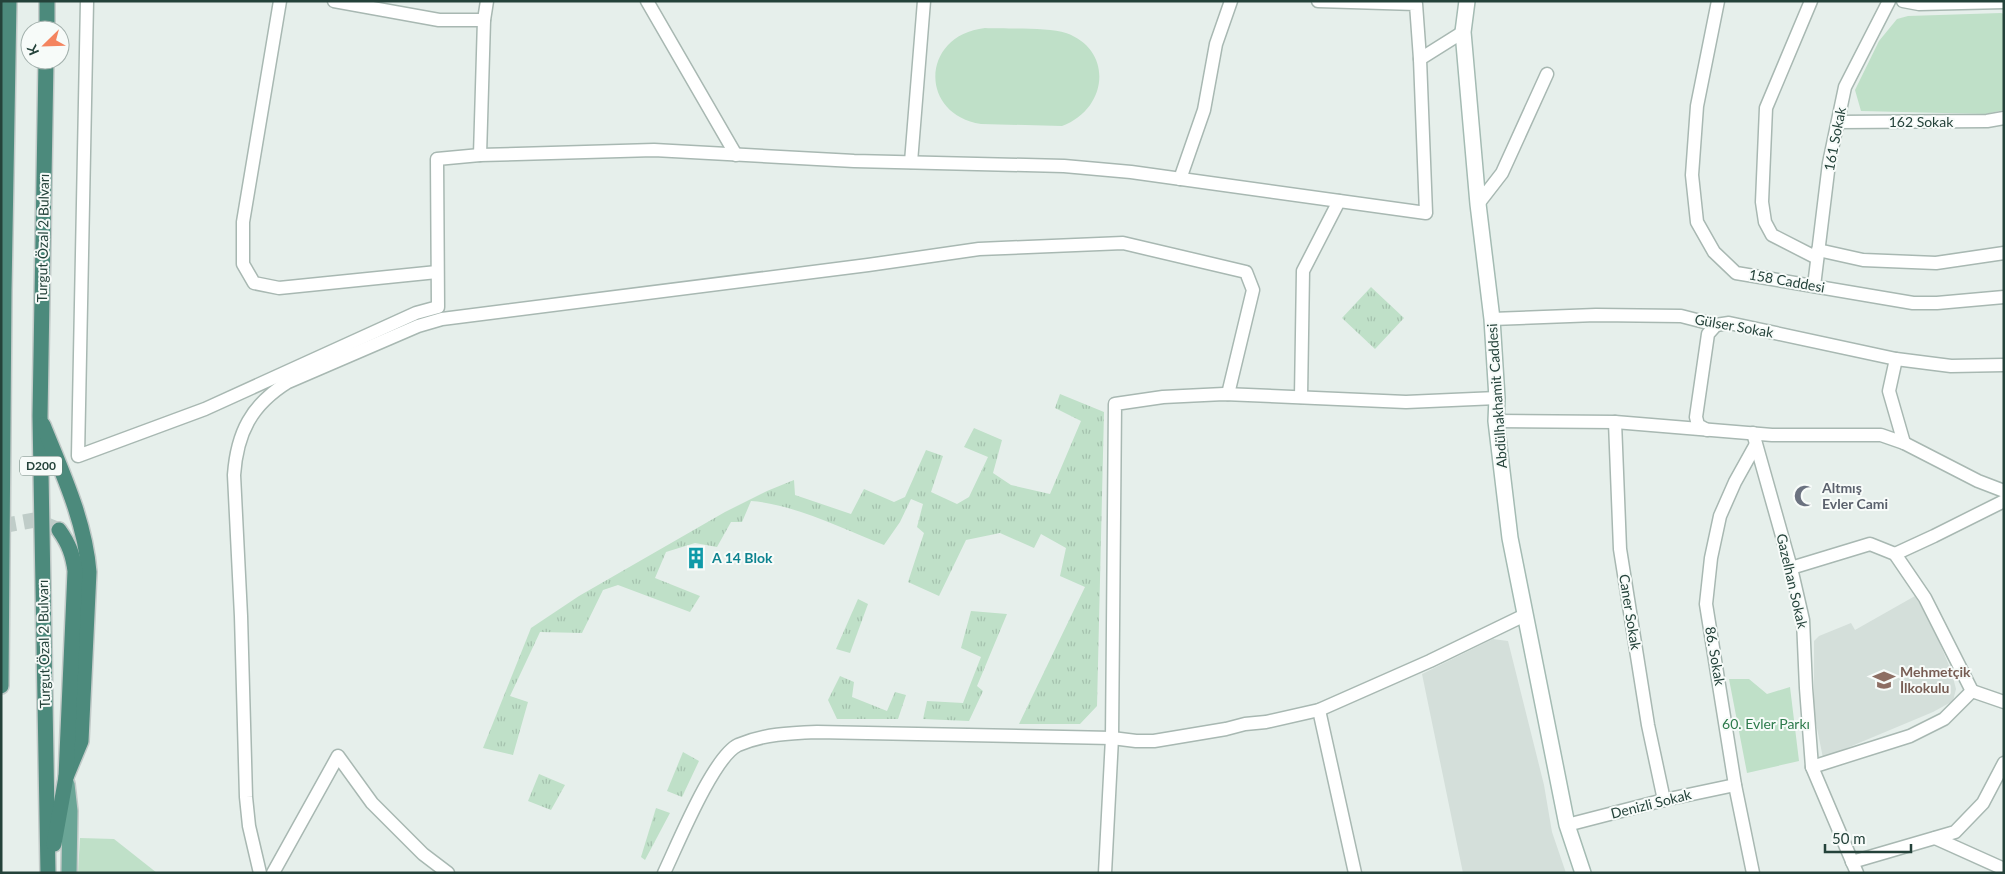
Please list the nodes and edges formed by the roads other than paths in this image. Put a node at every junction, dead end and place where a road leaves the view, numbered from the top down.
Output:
1 (9, 1) edge
2 (47, 1) edge
3 (87, 1) edge
4 (280, 1) edge
5 (334, 1) edge
6 (487, 1) edge
7 (647, 1) edge
8 (924, 1) edge
9 (1231, 1) edge
10 (1318, 1) edge
11 (1467, 1) edge
12 (1718, 1) edge
13 (1810, 1) edge
14 (1889, 1) edge
15 (1903, 1) edge
16 (2004, 2) edge
17 (1416, 3) edge
18 (47, 20) edge
19 (484, 20) junction
20 (1463, 32) junction
21 (1420, 59) junction
22 (46, 70) edge
23 (1546, 74) dead end
24 (2004, 118) edge
25 (1838, 122) junction
26 (736, 154) junction
27 (480, 155) junction
28 (911, 162) junction
29 (1180, 179) junction
30 (1339, 201) junction
31 (1478, 204) junction
32 (2004, 253) edge
33 (1818, 254) junction
34 (438, 272) junction
35 (1814, 286) junction
36 (2, 297) edge
37 (2004, 297) edge
38 (1492, 319) junction
39 (1716, 325) junction
40 (1896, 359) junction
41 (2004, 365) edge
42 (1228, 394) junction
43 (1301, 397) junction
44 (1497, 398) junction
45 (40, 416) junction
46 (1496, 422) junction
47 (1615, 422) junction
48 (1707, 430) junction
49 (1754, 440) junction
50 (1904, 443) junction
51 (2004, 491) edge
52 (2004, 501) edge
53 (59, 530) tunnel mouth
54 (1895, 554) junction
55 (1791, 568) junction
56 (1525, 615) junction
57 (1, 686) edge
58 (1972, 691) junction
59 (2004, 702) edge
60 (1318, 710) junction
61 (1112, 738) junction
62 (2004, 763) edge
63 (1812, 767) junction
64 (66, 777) junction
65 (1736, 785) junction
66 (1664, 800) junction
67 (1566, 825) junction
68 (1935, 838) junction
69 (1854, 867) edge
70 (2004, 869) edge
71 (49, 873) edge
72 (69, 873) edge
73 (260, 873) edge
74 (273, 873) edge
75 (448, 873) edge
76 (664, 873) edge
77 (1105, 873) edge
78 (1355, 873) edge
79 (1583, 873) edge
80 (1753, 873) edge

1 - 36 highway
2 - 18 highway
3 - 34 street
4 - 34 street
5 - 19 street
6 - 19 street
7 - 26 street
8 - 28 street
9 - 29 street
10 - 17 street
11 - 20 main road, Abdülhakhamit Caddesi
12 - 35 street, 158 Caddesi
13 - 33 street
14 - 25 street, 161 Sokak
15 - 16 street
17 - 21 street
19 - 27 street
20 - 21 street
20 - 31 main road, Abdülhakhamit Caddesi
21 - 30 street
22 - 45 highway, Turgut Özal 2 Bulvarı / D200
23 - 31 street
24 - 25 street, 162 Sokak
25 - 33 street, 161 Sokak
26 - 27 street
26 - 28 street
27 - 34 street
28 - 29 street
29 - 30 street
30 - 43 street
31 - 38 main road, Abdülhakhamit Caddesi
32 - 33 street
33 - 35 street, 161 Sokak
35 - 37 street, 158 Caddesi
36 - 57 highway
38 - 39 street, Gülser Sokak
38 - 44 main road, Abdülhakhamit Caddesi
39 - 40 street, Gülser Sokak
39 - 48 street
40 - 41 street, Gülser Sokak
40 - 50 street
42 - 43 street
42 - 61 street
42 - 73 street
43 - 44 street
44 - 46 main road, Abdülhakhamit Caddesi
45 - 64 highway, Turgut Özal 2 Bulvarı
45 - 71 highway, Turgut Özal 2 Bulvarı / D200
46 - 47 street
46 - 56 main road, Abdülhakhamit Caddesi
47 - 48 street
47 - 66 street, Caner Sokak
48 - 49 street
49 - 50 street
49 - 55 street, Gazelhan Sokak
49 - 65 street, 86. Sokak
50 - 51 street
52 - 54 street
53 - 64 highway, Turgut Özal 2 Bulvarı
54 - 55 street
54 - 58 street
55 - 63 street, Gazelhan Sokak
56 - 60 street
56 - 67 main road, Abdülhakhamit Caddesi
58 - 59 street
58 - 63 street
60 - 61 street
60 - 78 street
61 - 76 street
61 - 77 street
62 - 68 street
63 - 69 street, Gazelhan Sokak
64 - 71 highway, Turgut Özal 2 Bulvarı
64 - 72 main road
65 - 66 street, Denizli Sokak
65 - 80 street, 86. Sokak
66 - 67 street, Denizli Sokak
67 - 79 main road, Abdülhakhamit Caddesi
68 - 69 street
68 - 70 street
74 - 75 street

